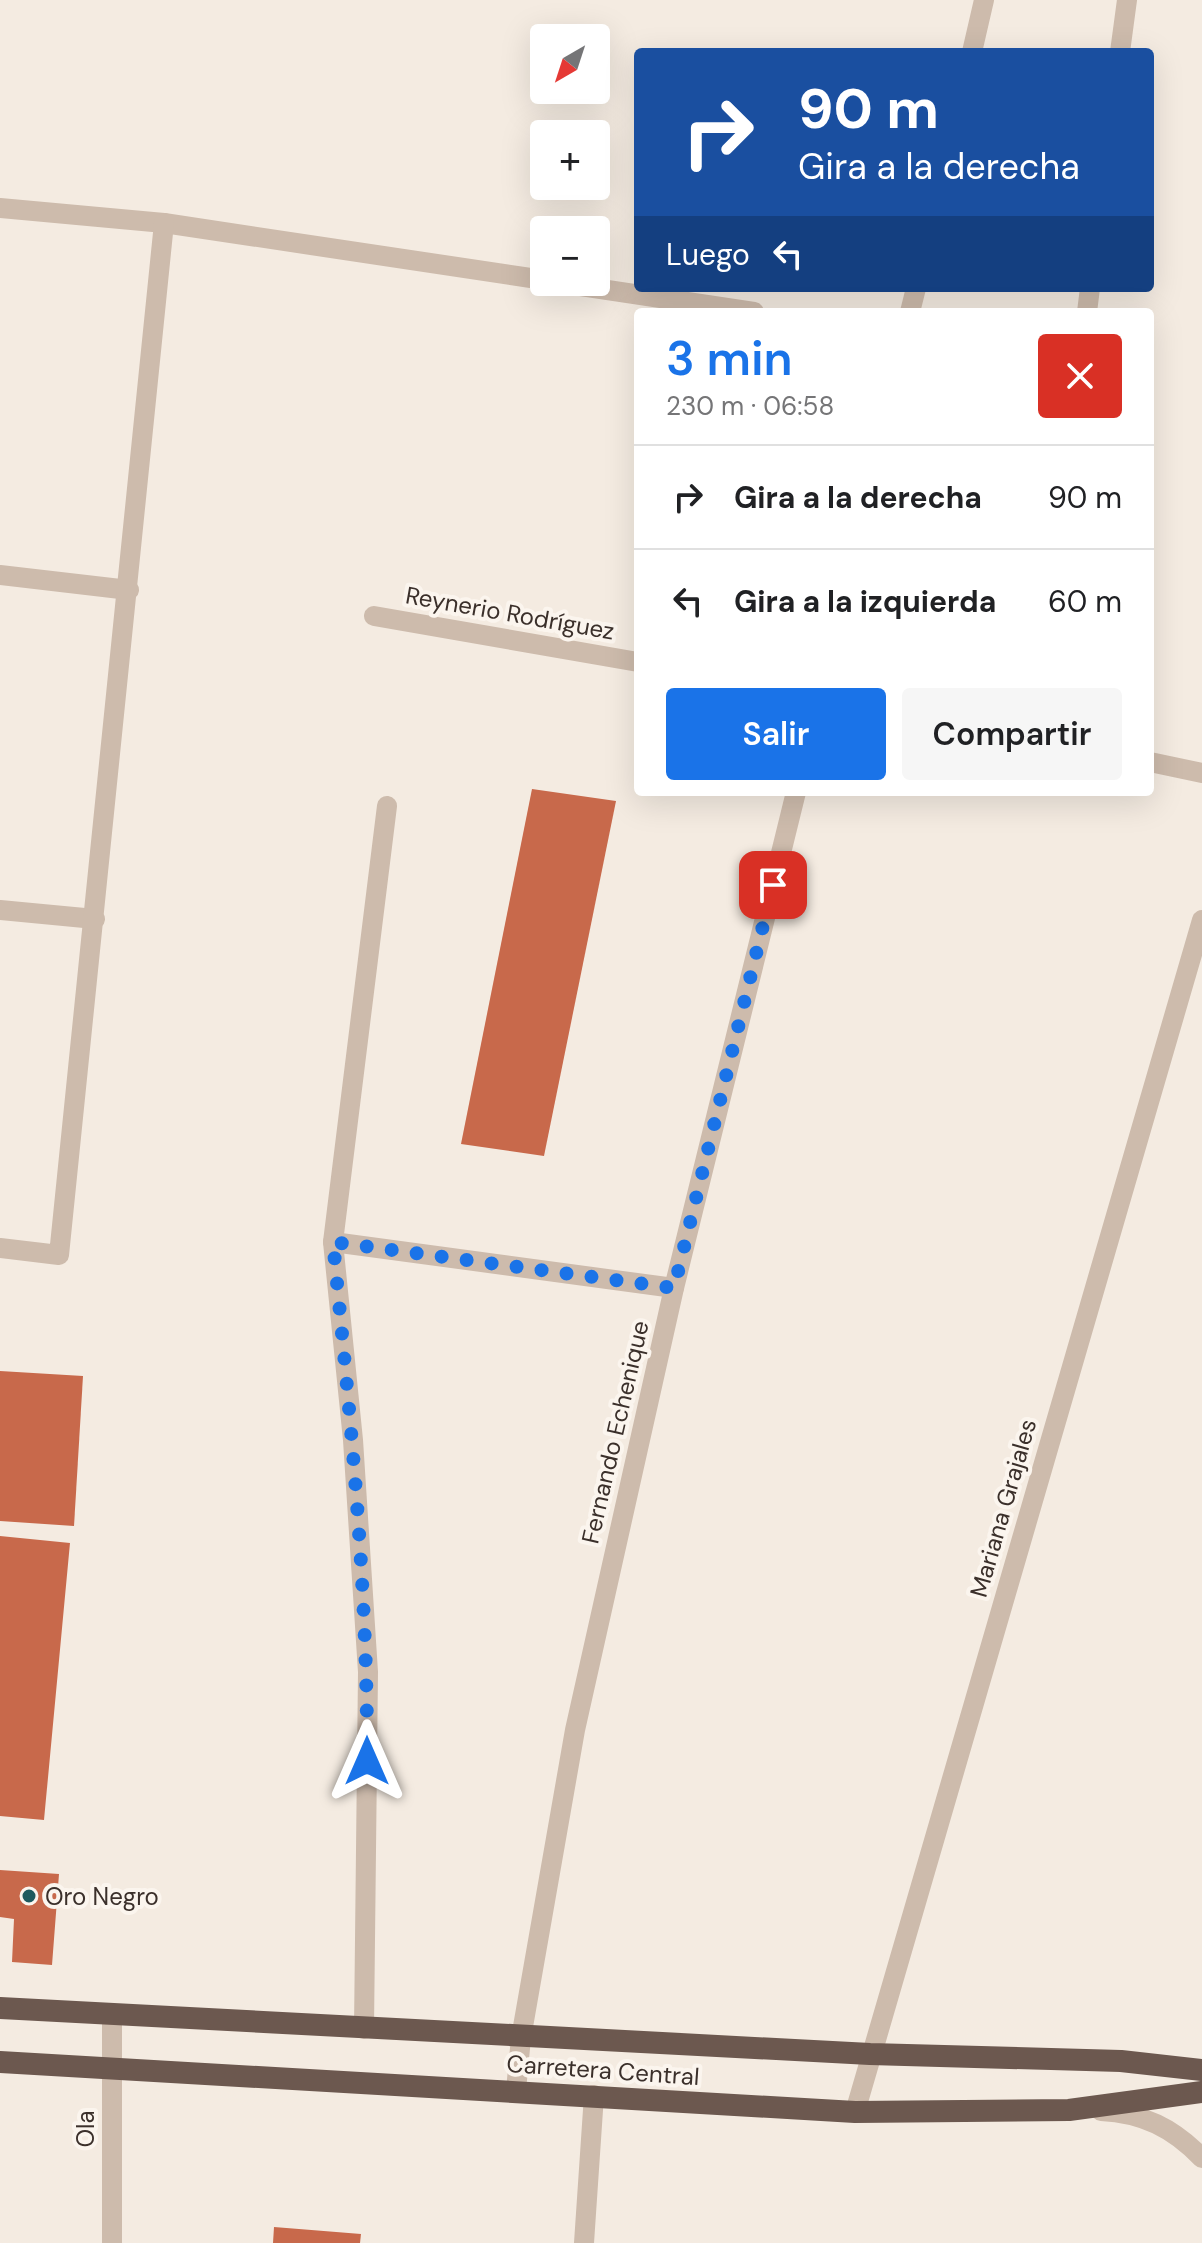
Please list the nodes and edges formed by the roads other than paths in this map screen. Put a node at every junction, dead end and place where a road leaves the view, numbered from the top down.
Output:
1 (984, 0) edge
2 (1127, 0) edge
3 (973, 48) edge
4 (1121, 48) edge
5 (0, 208) edge
6 (164, 223) junction
7 (530, 278) edge
8 (610, 290) edge
9 (727, 308) edge
10 (0, 575) edge
11 (129, 590) junction
12 (374, 616) dead end
13 (634, 661) edge
14 (1154, 763) edge
15 (1202, 773) edge
16 (795, 796) edge
17 (387, 806) dead end
18 (0, 910) edge
19 (95, 919) junction
20 (1202, 920) edge
21 (333, 1242) junction
22 (0, 1248) edge
23 (674, 1288) junction
24 (0, 2008) edge
25 (112, 2014) junction
26 (364, 2029) junction
27 (521, 2038) junction
28 (870, 2054) junction
29 (0, 2062) edge
30 (111, 2068) junction
31 (1202, 2070) edge
32 (516, 2090) junction
33 (1202, 2092) edge
34 (594, 2095) junction
35 (1069, 2110) junction
36 (855, 2112) junction
37 (1202, 2158) edge
38 (112, 2243) edge
39 (584, 2243) edge

1 - 3 street
2 - 4 street
5 - 6 street
6 - 7 street
6 - 11 street
8 - 9 street
10 - 11 street
11 - 19 street
12 - 13 street, Reynerio Rodríguez
14 - 15 street
16 - 23 street, Fernando Echenique
17 - 21 street
18 - 19 street
19 - 22 street
20 - 28 street, Mariana Grajales
21 - 23 street
21 - 26 street
23 - 27 street, Fernando Echenique
24 - 25 highway, Carretera Central
25 - 26 highway, Carretera Central
25 - 30 street, Ola
26 - 27 highway, Carretera Central
27 - 28 highway, Carretera Central
27 - 32 street, Fernando Echenique
28 - 31 highway, Carretera Central
28 - 36 street, Mariana Grajales
29 - 30 highway, Carretera Central
30 - 32 highway, Carretera Central
30 - 38 street, Ola
32 - 34 highway, Carretera Central
33 - 35 highway, Carretera Central
34 - 36 highway, Carretera Central
34 - 39 street
35 - 36 highway, Carretera Central
35 - 37 street

